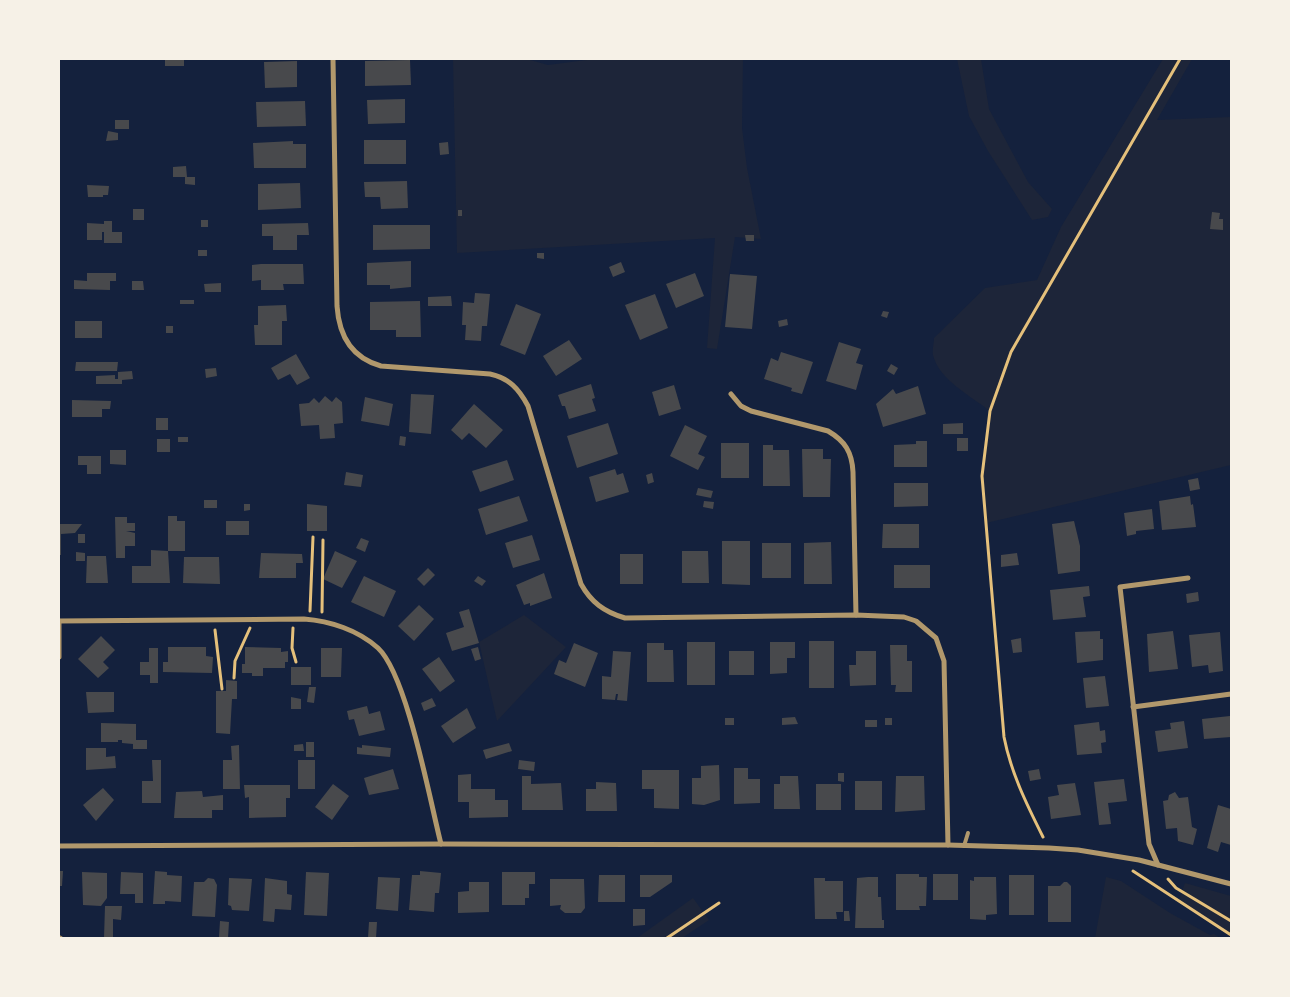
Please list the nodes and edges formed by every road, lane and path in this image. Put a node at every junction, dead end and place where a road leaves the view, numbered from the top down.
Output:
1 (333, 59) edge
2 (1180, 59) edge
3 (731, 394) dead end
4 (313, 537) dead end
5 (322, 540) dead end
6 (1188, 578) dead end
7 (856, 615) junction
8 (293, 618) junction
9 (215, 619) junction
10 (252, 619) junction
11 (310, 619) junction
12 (59, 621) edge
13 (322, 621) junction
14 (59, 657) edge
15 (296, 662) dead end
16 (234, 678) dead end
17 (222, 689) dead end
18 (1231, 694) edge
19 (1133, 707) junction
20 (968, 833) dead end
21 (441, 844) junction
22 (59, 846) edge
23 (948, 846) junction
24 (964, 846) junction
25 (1049, 848) junction
26 (1158, 865) junction
27 (1130, 869) dead end
28 (1231, 884) edge
29 (719, 903) dead end
30 (1231, 921) edge
31 (1231, 935) edge
32 (667, 938) edge

1 - 7 street
2 - 25 path
3 - 7 street
4 - 11 path
5 - 13 path
6 - 19 street
7 - 23 street
8 - 10 street
8 - 11 street
8 - 15 path
9 - 10 street
9 - 12 street
9 - 17 path
10 - 16 path
11 - 13 street
12 - 14 street
13 - 21 street
18 - 19 street
19 - 26 street
20 - 24 lane
21 - 22 street
21 - 23 street
23 - 24 street
24 - 25 street
25 - 26 street
26 - 28 street
26 - 30 path
27 - 31 path
29 - 32 path

